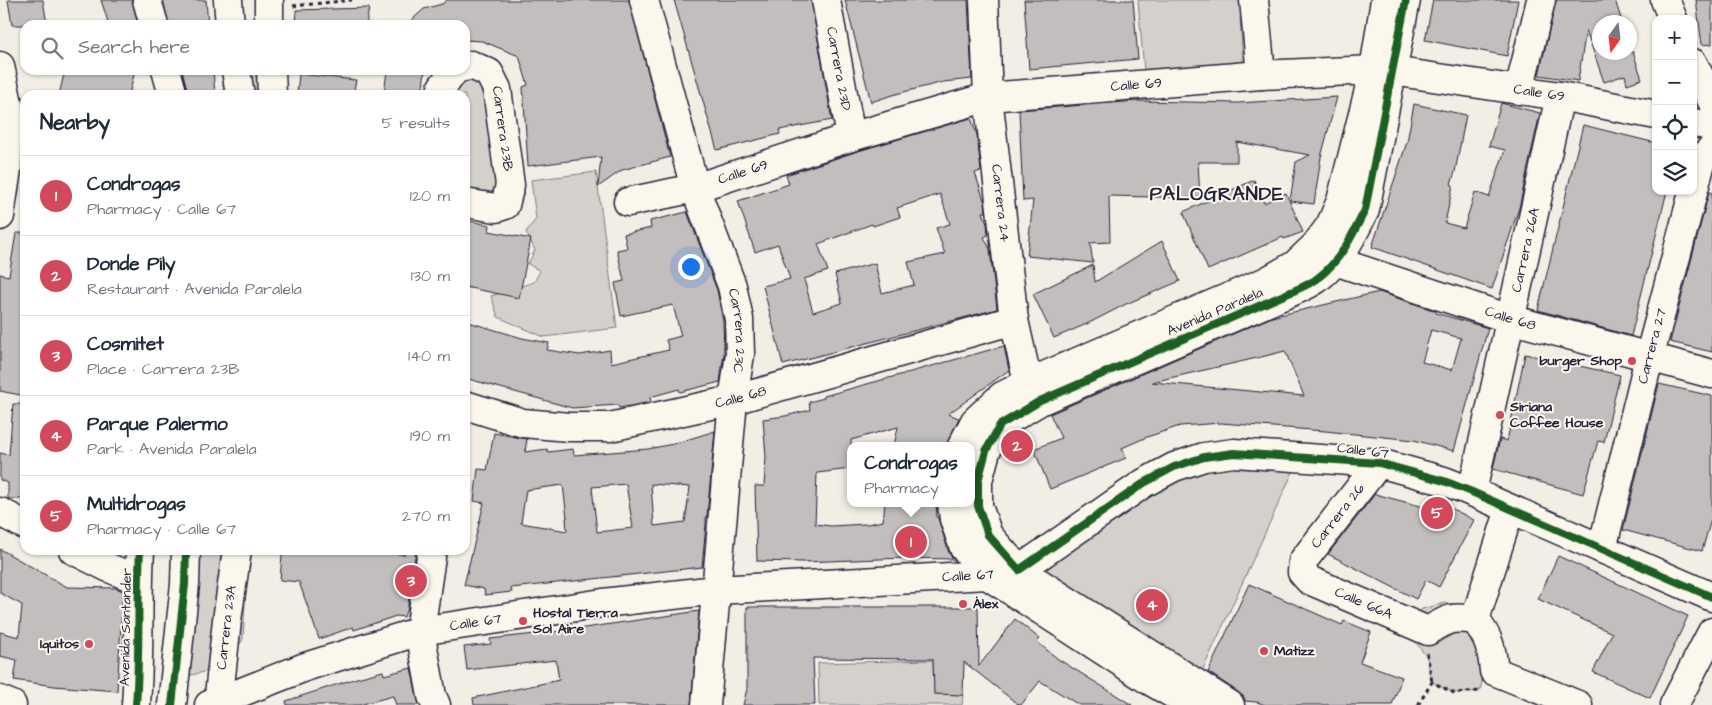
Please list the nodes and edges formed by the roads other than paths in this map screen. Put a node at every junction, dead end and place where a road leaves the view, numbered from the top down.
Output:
1 (147, 0) edge
2 (228, 0) edge
3 (644, 0) edge
4 (826, 0) edge
5 (984, 0) edge
6 (1254, 0) edge
7 (1385, 0) edge
8 (1406, 0) edge
9 (1541, 0) edge
10 (1664, 0) edge
11 (1671, 15) edge
12 (153, 20) edge
13 (230, 20) edge
14 (0, 66) edge
15 (470, 68) edge
16 (1383, 70) junction
17 (1697, 71) edge
18 (167, 75) edge
19 (237, 75) edge
20 (271, 75) edge
21 (455, 75) edge
22 (1261, 75) junction
23 (172, 90) edge
24 (239, 90) edge
25 (272, 90) edge
26 (442, 90) edge
27 (1519, 90) junction
28 (1560, 96) junction
29 (988, 97) junction
30 (1712, 101) edge
31 (1652, 114) edge
32 (1697, 124) edge
33 (1712, 126) edge
34 (851, 137) junction
35 (1712, 148) edge
36 (4, 168) edge
37 (695, 188) junction
38 (628, 202) dead end
39 (470, 204) edge
40 (0, 216) edge
41 (1325, 254) junction
42 (1510, 319) junction
43 (1014, 320) junction
44 (1649, 358) junction
45 (1712, 374) edge
46 (1034, 392) junction
47 (732, 400) junction
48 (470, 407) edge
49 (964, 442) edge
50 (1379, 463) junction
51 (1472, 492) junction
52 (952, 507) edge
53 (1510, 509) junction
54 (0, 512) edge
55 (20, 522) edge
56 (1602, 549) junction
57 (83, 555) edge
58 (140, 555) edge
59 (186, 555) edge
60 (236, 555) edge
61 (431, 555) edge
62 (1019, 570) junction
63 (1302, 572) joint
64 (988, 575) junction
65 (138, 580) junction
66 (716, 590) junction
67 (1712, 597) edge
68 (1475, 620) junction
69 (420, 631) junction
70 (1712, 632) edge
71 (0, 700) edge
72 (215, 704) edge
73 (11, 705) edge
74 (136, 705) edge
75 (172, 705) edge
76 (436, 705) edge
77 (706, 705) edge
78 (1192, 705) edge
79 (1230, 705) edge
80 (1578, 705) edge
81 (1674, 705) edge

1 - 12 street
2 - 13 street
3 - 37 street, Carrera 23C
4 - 34 street, Carrera 23D
5 - 29 street, Carrera 24
6 - 22 street
7 - 16 street, Avenida Paralela
8 - 16 street, Avenida Paralela
9 - 27 street
10 - 11 street
14 - 36 street
15 - 39 street, Carrera 23B
16 - 22 street, Calle 69
16 - 27 street, Calle 69
16 - 41 street, Avenida Paralela
17 - 30 street
18 - 23 street
19 - 24 street
20 - 25 street
21 - 26 street
22 - 29 street, Calle 69
27 - 28 street, Calle 69
28 - 31 street, Calle 69
28 - 42 street, Carrera 26A
29 - 34 street, Calle 69
29 - 43 street, Carrera 24
32 - 33 street
34 - 37 street, Calle 69
35 - 44 street, Carrera 27
36 - 40 street
37 - 38 street, Calle 69
37 - 47 street, Carrera 23C
41 - 42 street, Calle 68
41 - 46 street, Avenida Paralela
42 - 44 street, Calle 68
42 - 51 street, Carrera 26A
43 - 46 street, Carrera 24
43 - 47 street, Calle 68
44 - 45 street, Calle 68
44 - 56 street, Carrera 27
46 - 49 street, Avenida Paralela
46 - 62 street, Avenida Paralela
47 - 48 street, Calle 68
47 - 66 street, Carrera 23C
50 - 51 street, Calle 67
50 - 62 street, Calle 67
50 - 63 street, Carrera 26
51 - 53 street, Calle 67
52 - 64 street
53 - 56 street, Calle 67
53 - 68 street
54 - 55 street
56 - 67 street, Calle 67
57 - 65 street
58 - 65 street, Avenida Santander
59 - 75 street
60 - 72 street, Carrera 23A
61 - 69 street
62 - 64 street, Calle 67
62 - 79 street, Avenida Paralela
63 - 68 street, Calle 66A
64 - 66 street, Calle 67
64 - 78 street
65 - 74 street, Avenida Santander
66 - 69 street, Calle 67
66 - 77 street, Carrera 23C
68 - 80 street
69 - 72 street, Calle 67
69 - 76 street
70 - 81 street
71 - 73 street

